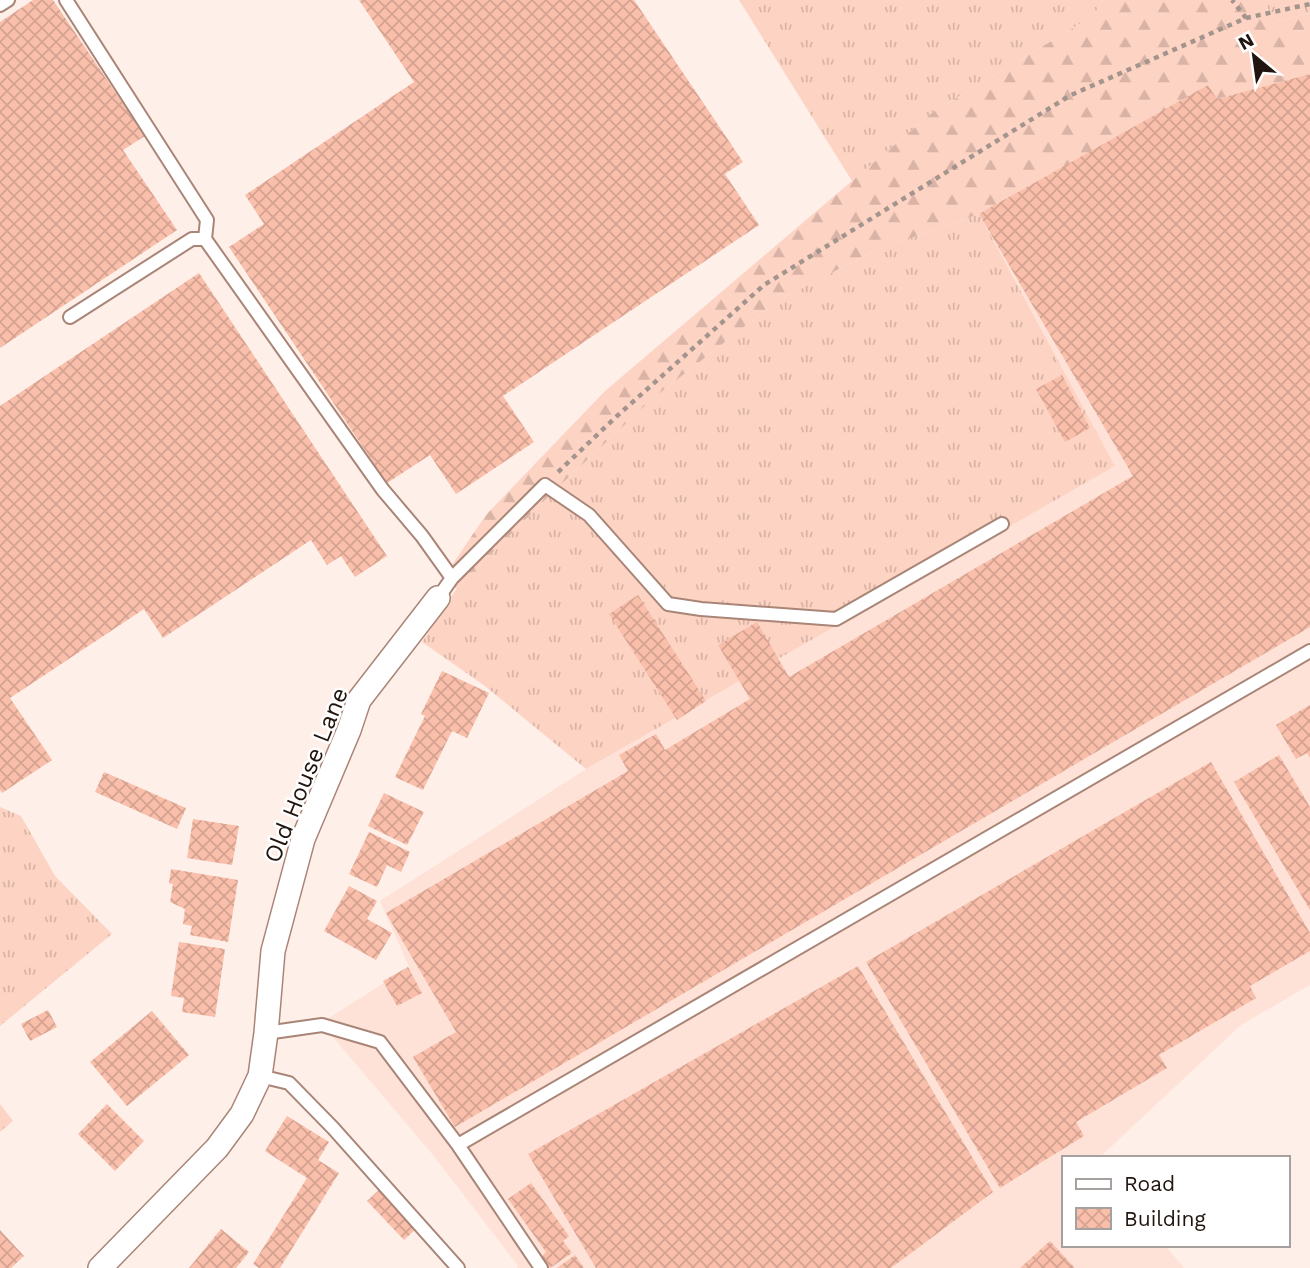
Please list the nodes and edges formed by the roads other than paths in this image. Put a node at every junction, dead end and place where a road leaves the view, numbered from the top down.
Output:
1 (8, 0) edge
2 (66, 0) edge
3 (0, 5) edge
4 (205, 239) junction
5 (70, 317) dead end
6 (1002, 524) dead end
7 (452, 578) junction
8 (438, 598) joint
9 (1310, 651) edge
10 (266, 1033) junction
11 (260, 1076) junction
12 (458, 1145) junction
13 (100, 1268) edge
14 (458, 1268) edge
15 (541, 1268) edge

1 - 3 lane
2 - 4 lane
4 - 5 lane
4 - 7 lane
6 - 7 lane
7 - 8 lane
8 - 10 street, Old House Lane
9 - 12 lane
10 - 11 street, Old House Lane
10 - 12 lane
11 - 13 street, Old House Lane
11 - 14 lane
12 - 15 lane

